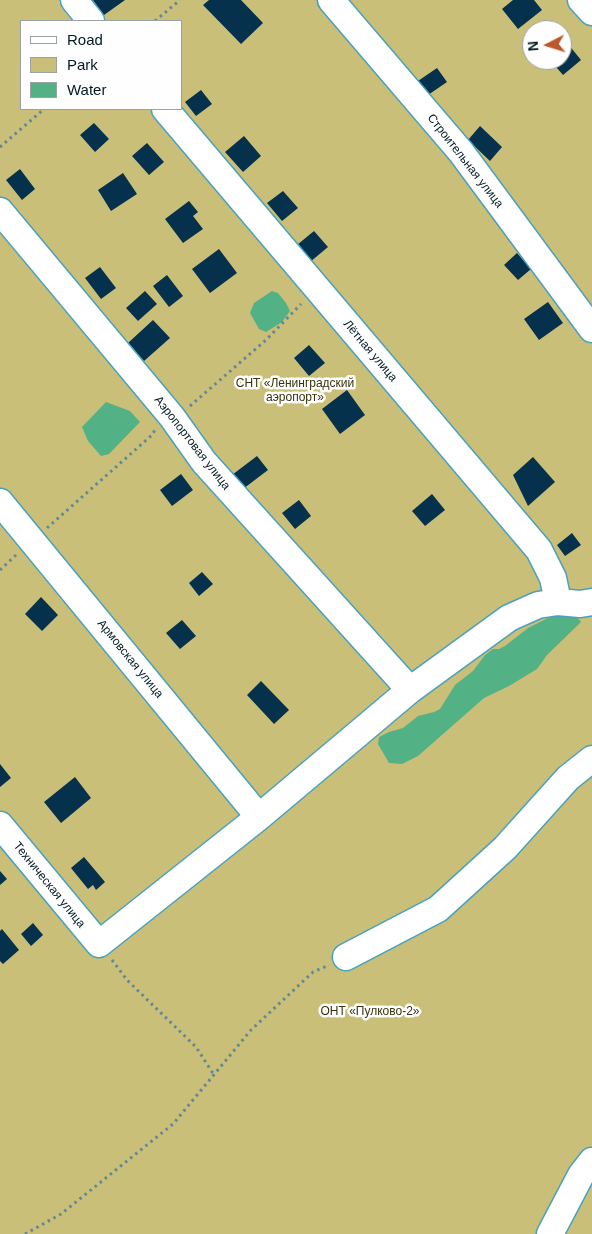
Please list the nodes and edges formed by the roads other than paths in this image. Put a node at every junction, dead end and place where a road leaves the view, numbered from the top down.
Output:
1 (74, 0) edge
2 (331, 0) edge
3 (581, 0) edge
4 (592, 12) edge
5 (91, 20) edge
6 (166, 110) edge
7 (0, 212) edge
8 (592, 329) edge
9 (0, 502) edge
10 (558, 602) junction
11 (592, 602) edge
12 (410, 690) junction
13 (592, 760) edge
14 (259, 817) junction
15 (0, 825) edge
16 (346, 957) road end
17 (592, 1161) edge
18 (550, 1234) edge

1 - 5 lane
2 - 8 lane, Строительная улица
3 - 4 lane
6 - 10 lane, Лётная улица
7 - 12 lane, Аэропортовая улица
9 - 14 lane, Армовская улица
10 - 11 lane
10 - 12 lane
12 - 14 lane
13 - 16 lane
14 - 15 lane, Техническая улица
17 - 18 lane

